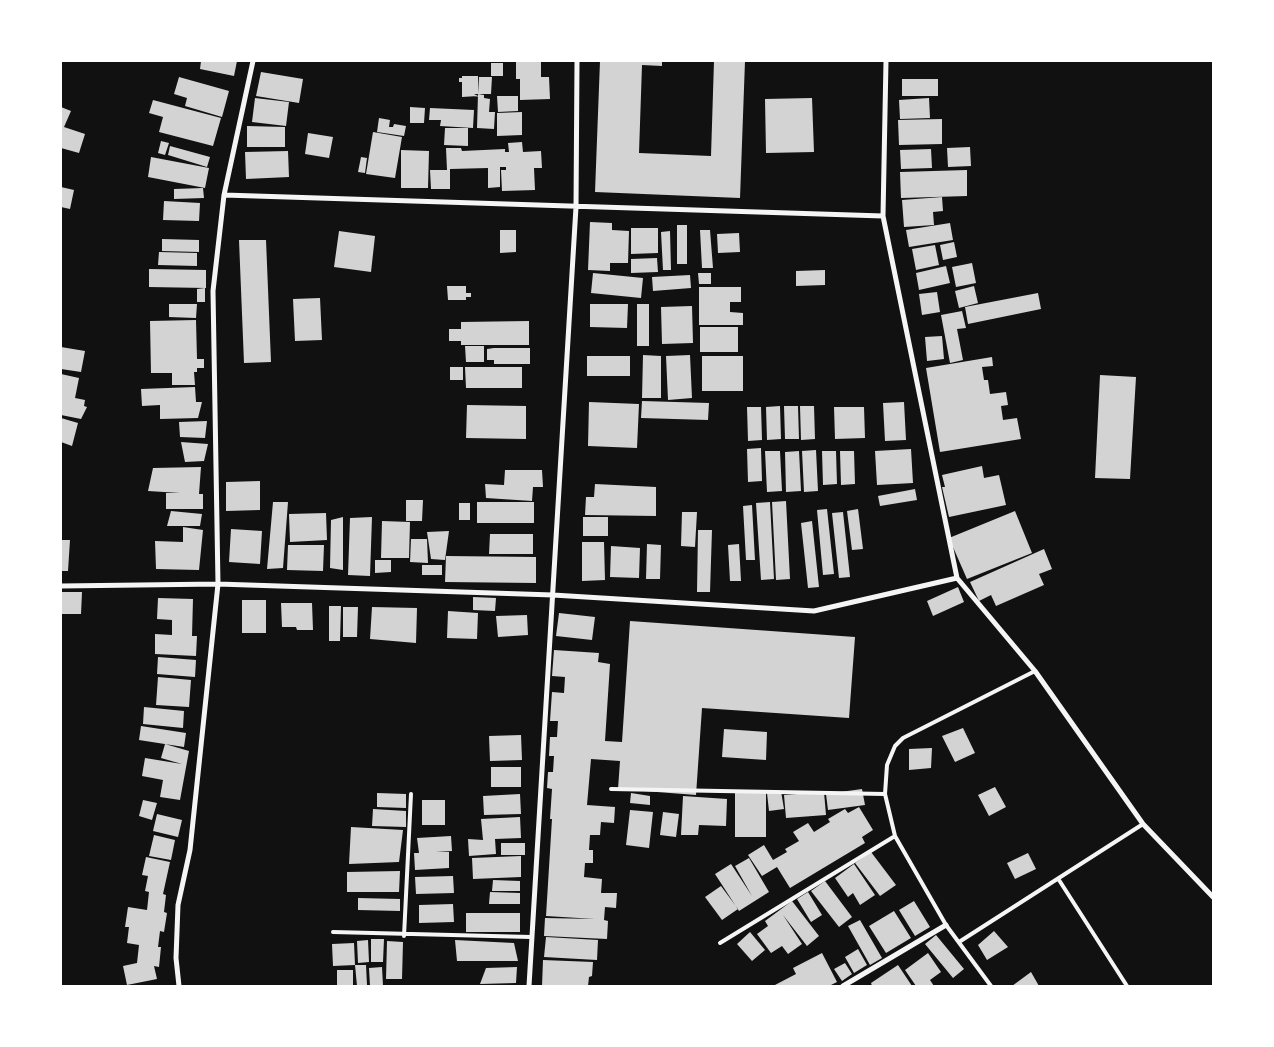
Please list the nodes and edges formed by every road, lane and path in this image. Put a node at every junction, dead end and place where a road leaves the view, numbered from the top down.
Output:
1 (253, 61) edge
2 (577, 61) edge
3 (886, 61) edge
4 (224, 195) junction
5 (576, 207) junction
6 (884, 216) junction
7 (957, 578) junction
8 (218, 584) junction
9 (61, 586) edge
10 (553, 596) junction
11 (1035, 672) junction
12 (611, 789) dead end
13 (411, 794) dead end
14 (885, 794) junction
15 (1143, 824) junction
16 (895, 836) junction
17 (1059, 880) junction
18 (1213, 897) edge
19 (946, 925) junction
20 (333, 932) dead end
21 (404, 936) junction
22 (531, 938) junction
23 (959, 942) junction
24 (720, 943) dead end
25 (179, 986) edge
26 (529, 986) edge
27 (843, 986) edge
28 (991, 986) edge
29 (1127, 986) edge

1 - 4 street
2 - 5 street
3 - 6 street
4 - 5 street
4 - 8 street
5 - 6 street
5 - 10 street
6 - 7 street
7 - 10 street
7 - 11 street
8 - 9 street
8 - 10 street
8 - 25 street
10 - 22 street
11 - 14 lane
11 - 15 street
12 - 14 lane
13 - 21 lane
14 - 16 lane
15 - 17 lane
15 - 18 street
16 - 19 lane
16 - 24 lane
17 - 23 lane
17 - 29 lane
19 - 23 lane
19 - 27 street
20 - 21 lane
21 - 22 lane
22 - 26 street
23 - 28 lane

